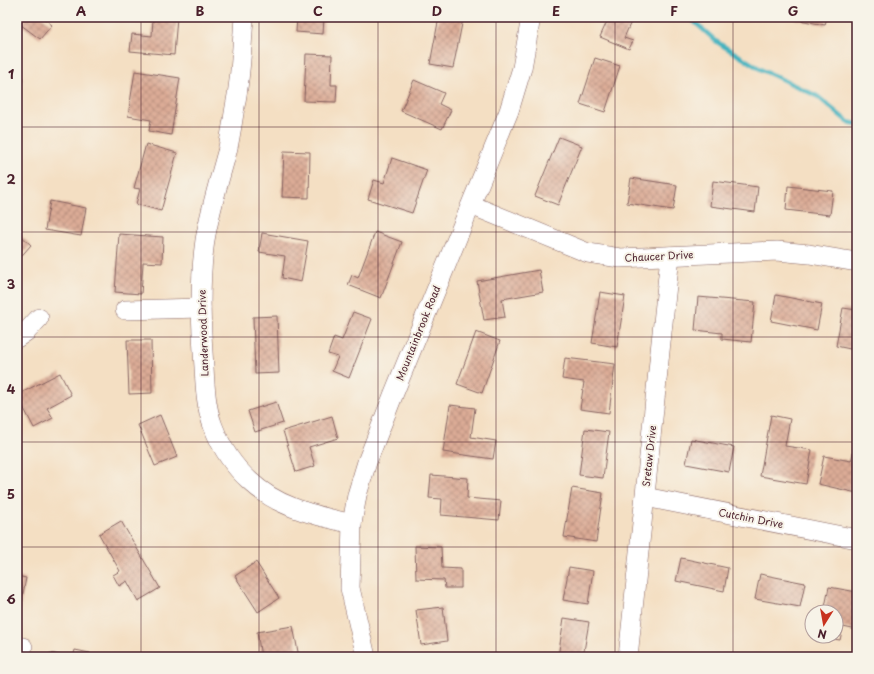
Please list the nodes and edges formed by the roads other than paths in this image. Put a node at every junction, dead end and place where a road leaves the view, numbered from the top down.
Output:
1 (244, 17) edge
2 (531, 17) edge
3 (471, 205) junction
4 (670, 256) junction
5 (857, 262) edge
6 (201, 308) junction
7 (125, 310) dead end
8 (38, 318) dead end
9 (17, 338) edge
10 (645, 497) junction
11 (352, 524) junction
12 (857, 539) edge
13 (366, 657) edge
14 (628, 657) edge

1 - 6 street, Landerwood Drive
2 - 3 street, Mountainbrook Road
3 - 4 street, Chaucer Drive
3 - 11 street, Mountainbrook Road
4 - 5 street, Chaucer Drive
4 - 10 street, Sretaw Drive
6 - 7 street
6 - 11 street, Landerwood Drive
8 - 9 street
10 - 12 street, Cutchin Drive
10 - 14 street, Sretaw Drive
11 - 13 street, Mountainbrook Road

